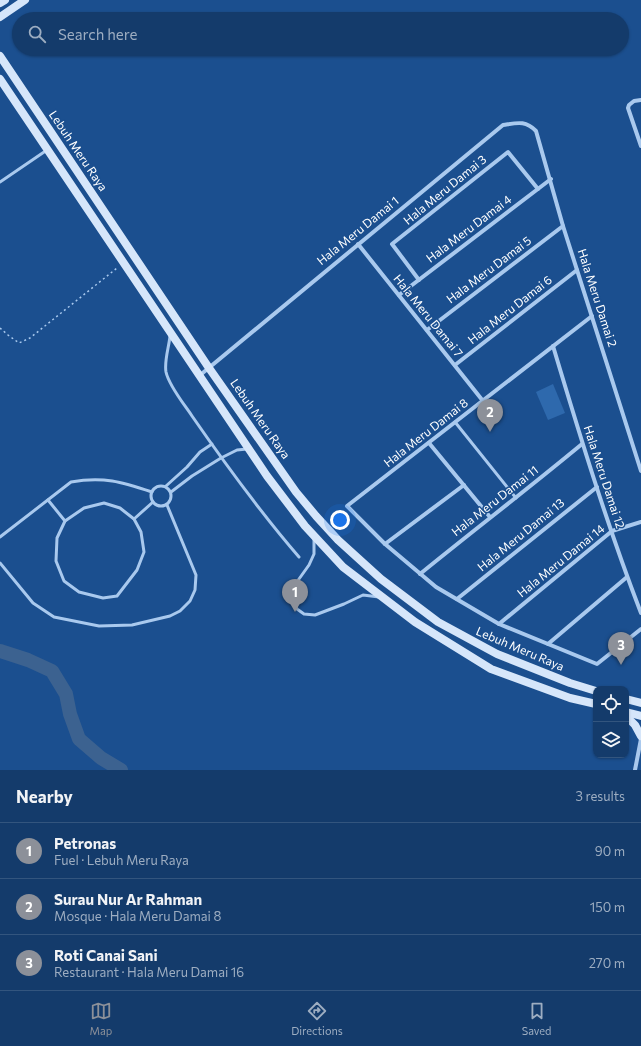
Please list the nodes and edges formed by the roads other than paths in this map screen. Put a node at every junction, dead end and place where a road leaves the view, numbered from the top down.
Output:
1 (5, 0) edge
2 (25, 0) edge
3 (0, 3) edge
4 (4, 14) edge
5 (0, 20) edge
6 (0, 52) edge
7 (0, 56) edge
8 (6, 65) junction
9 (0, 79) edge
10 (641, 100) edge
11 (536, 131) joint
12 (640, 138) edge
13 (641, 146) edge
14 (48, 149) junction
15 (551, 179) junction
16 (0, 181) edge
17 (538, 189) junction
18 (563, 226) junction
19 (358, 244) junction
20 (577, 270) junction
21 (419, 280) junction
22 (399, 295) junction
23 (592, 316) junction
24 (427, 330) junction
25 (171, 334) junction
26 (553, 346) junction
27 (455, 365) junction
28 (209, 368) junction
29 (199, 376) junction
30 (483, 401) junction
31 (456, 422) junction
32 (429, 443) junction
33 (212, 444) junction
34 (582, 444) junction
35 (249, 449) junction
36 (221, 458) junction
37 (641, 471) edge
38 (464, 485) junction
39 (166, 486) junction
40 (597, 487) junction
41 (152, 492) junction
42 (171, 492) junction
43 (516, 498) junction
44 (48, 500) junction
45 (153, 502) junction
46 (167, 506) junction
47 (490, 517) junction
48 (134, 519) junction
49 (65, 521) junction
50 (641, 522) edge
51 (612, 531) junction
52 (314, 535) junction
53 (0, 537) edge
54 (386, 544) junction
55 (299, 557) dead end
56 (0, 563) edge
57 (420, 574) junction
58 (627, 577) junction
59 (383, 597) junction
60 (457, 600) junction
61 (641, 613) edge
62 (499, 624) junction
63 (641, 629) edge
64 (548, 644) junction
65 (593, 689) edge
66 (633, 701) edge
67 (593, 703) edge
68 (641, 708) edge
69 (629, 713) edge
70 (641, 716) edge
71 (629, 719) edge
72 (641, 738) edge
73 (635, 770) edge

1 - 3 main road
2 - 4 main road
4 - 5 main road
6 - 8 main road
7 - 8 main road, Lebuh Meru Raya
8 - 28 main road, Lebuh Meru Raya
9 - 14 main road, Lebuh Meru Raya
10 - 12 street
11 - 15 street, Hala Meru Damai 2
11 - 19 street, Hala Meru Damai 1
12 - 13 street
14 - 16 lane
14 - 25 main road, Lebuh Meru Raya
15 - 17 street, Hala Meru Damai 4
15 - 18 street, Hala Meru Damai 2
17 - 21 street, Hala Meru Damai 4
17 - 21 street, Hala Meru Damai 3
18 - 20 street, Hala Meru Damai 2
18 - 24 street, Hala Meru Damai 5
19 - 22 street, Hala Meru Damai 7
19 - 28 street, Hala Meru Damai 1
20 - 23 street, Hala Meru Damai 2
20 - 27 street, Hala Meru Damai 6
21 - 22 street, Hala Meru Damai 4
22 - 24 street, Hala Meru Damai 7
23 - 26 street, Hala Meru Damai 8
23 - 37 street, Hala Meru Damai 2
24 - 27 street, Hala Meru Damai 7
25 - 29 main road, Lebuh Meru Raya
25 - 33 lane
26 - 30 street, Hala Meru Damai 8
26 - 34 street, Hala Meru Damai 12
27 - 30 street, Hala Meru Damai 7
28 - 29 street, Hala Meru Damai 1
28 - 65 main road, Lebuh Meru Raya
29 - 35 main road, Lebuh Meru Raya
30 - 31 street, Hala Meru Damai 8
31 - 32 street, Hala Meru Damai 8
31 - 43 lane
32 - 38 street
32 - 54 street, Hala Meru Damai 8
33 - 36 lane
33 - 39 lane
34 - 40 street, Hala Meru Damai 12
34 - 43 street, Hala Meru Damai 11
35 - 36 lane
35 - 52 main road, Lebuh Meru Raya
36 - 42 lane
36 - 55 lane
38 - 47 street
38 - 54 street
39 - 41 lane
39 - 42 lane
40 - 51 street, Hala Meru Damai 12
40 - 60 street, Hala Meru Damai 13
41 - 44 lane
41 - 45 lane
42 - 46 lane
43 - 47 street, Hala Meru Damai 11
44 - 49 lane
44 - 53 lane
45 - 46 lane
45 - 48 lane
46 - 56 lane
47 - 57 street, Hala Meru Damai 11
48 - 49 lane
48 - 49 lane
50 - 51 street, Hala Meru Damai 14
51 - 58 street, Hala Meru Damai 12
51 - 62 street, Hala Meru Damai 14
52 - 59 main road, Lebuh Meru Raya
52 - 59 lane
54 - 57 street
57 - 60 street
58 - 61 street, Hala Meru Damai 12
58 - 64 street
59 - 67 main road, Lebuh Meru Raya
60 - 62 street
62 - 64 street
63 - 64 street
66 - 68 main road
69 - 70 main road
71 - 72 main road
72 - 73 street

